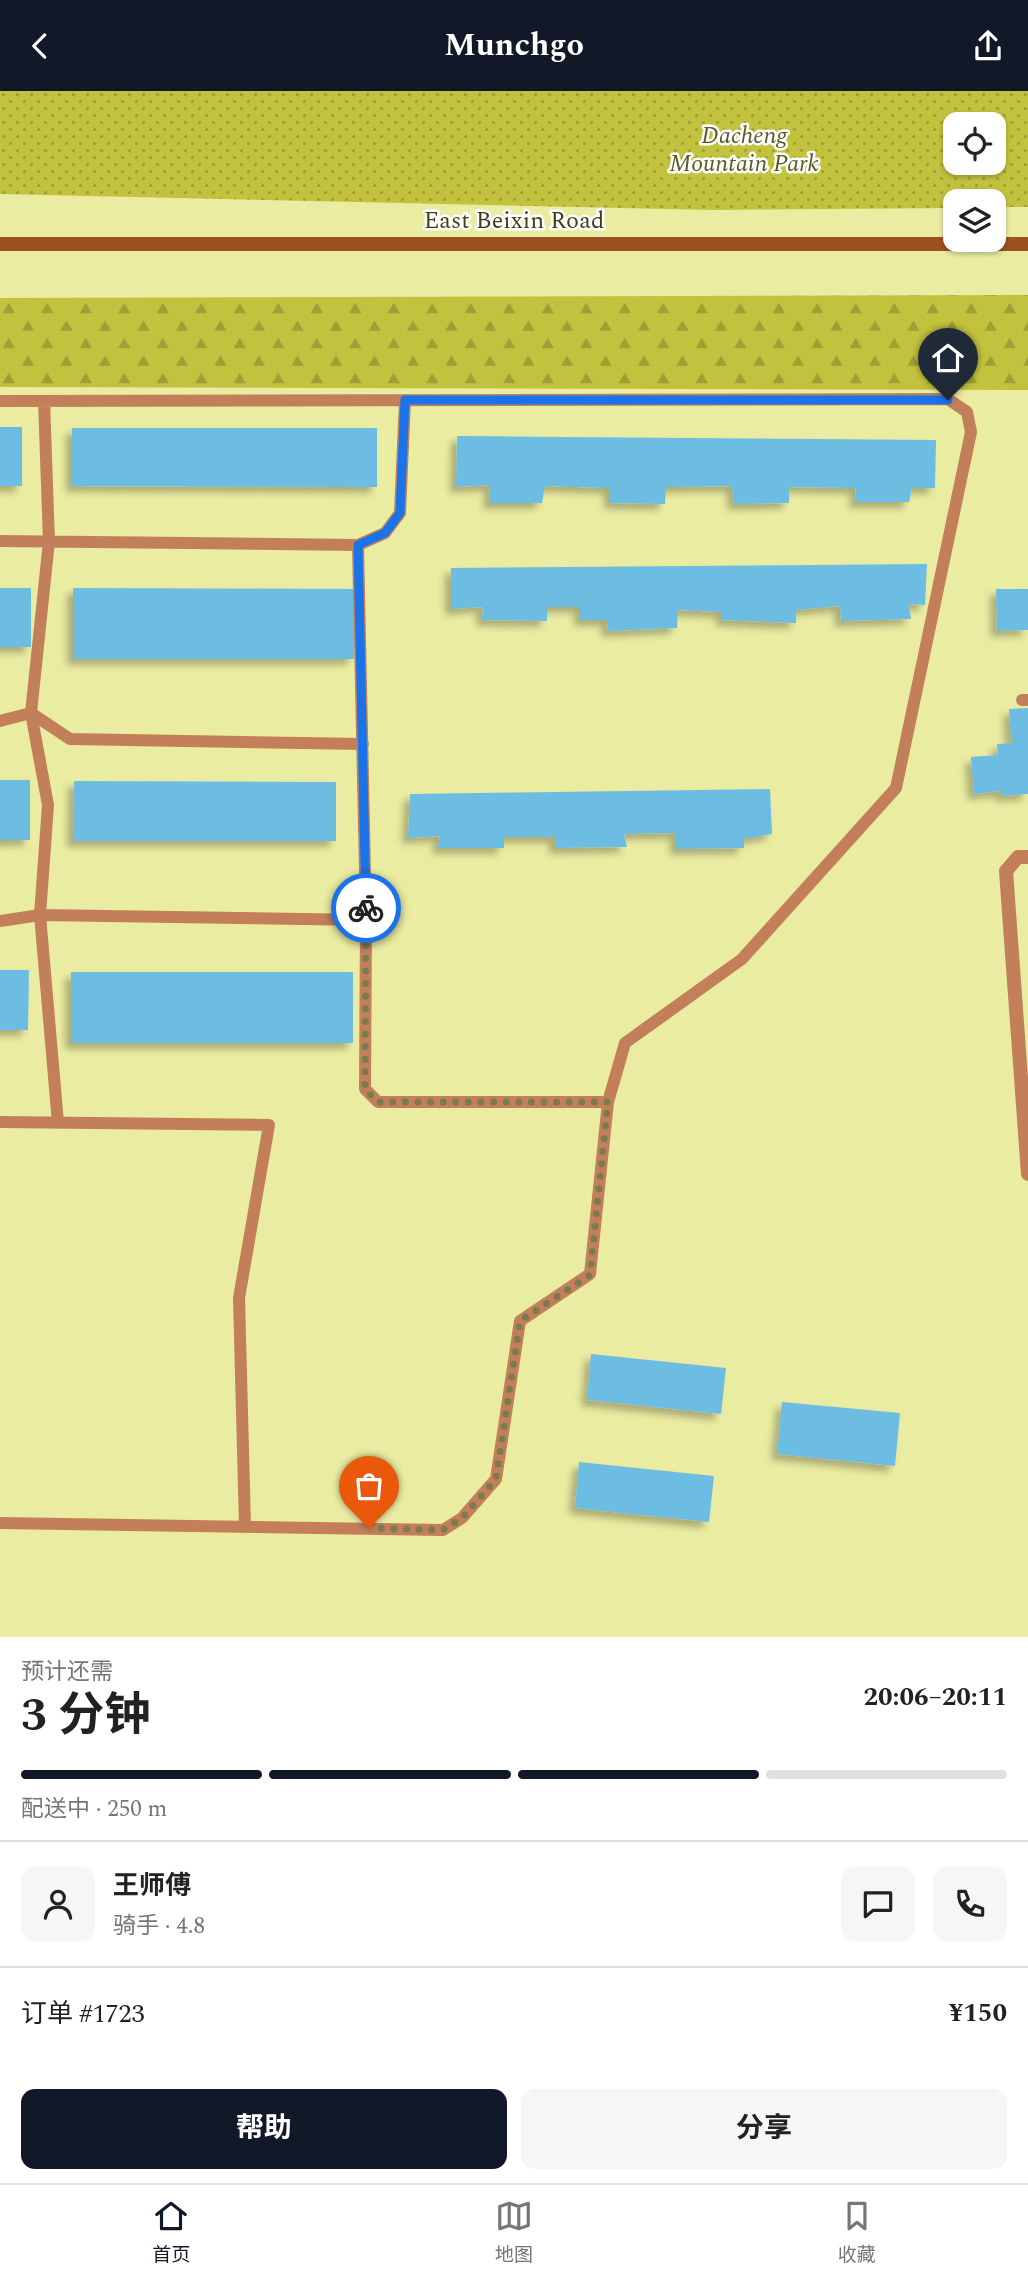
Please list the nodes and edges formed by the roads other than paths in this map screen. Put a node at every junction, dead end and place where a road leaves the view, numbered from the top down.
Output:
1 (0, 244) edge
2 (1028, 244) edge
3 (405, 400) junction
4 (0, 401) edge
5 (44, 401) junction
6 (0, 541) edge
7 (49, 541) junction
8 (358, 545) junction
9 (31, 713) junction
10 (0, 721) edge
11 (363, 744) junction
12 (1028, 857) edge
13 (40, 915) junction
14 (366, 920) junction
15 (0, 921) edge
16 (608, 1102) junction
17 (0, 1122) edge
18 (58, 1123) junction
19 (1026, 1127) edge
20 (1028, 1174) edge
21 (0, 1523) edge
22 (245, 1526) junction

1 - 2 main road, East Beixin Road
3 - 5 lane
3 - 8 lane
3 - 16 lane
4 - 5 lane
5 - 7 lane
6 - 7 lane
7 - 8 lane
7 - 9 lane
8 - 11 lane
9 - 10 lane
9 - 11 lane
9 - 13 lane
11 - 14 lane
12 - 19 street
13 - 14 lane
13 - 15 lane
13 - 18 lane
14 - 16 lane
16 - 22 lane
17 - 18 lane
18 - 22 lane
19 - 20 street
21 - 22 lane

